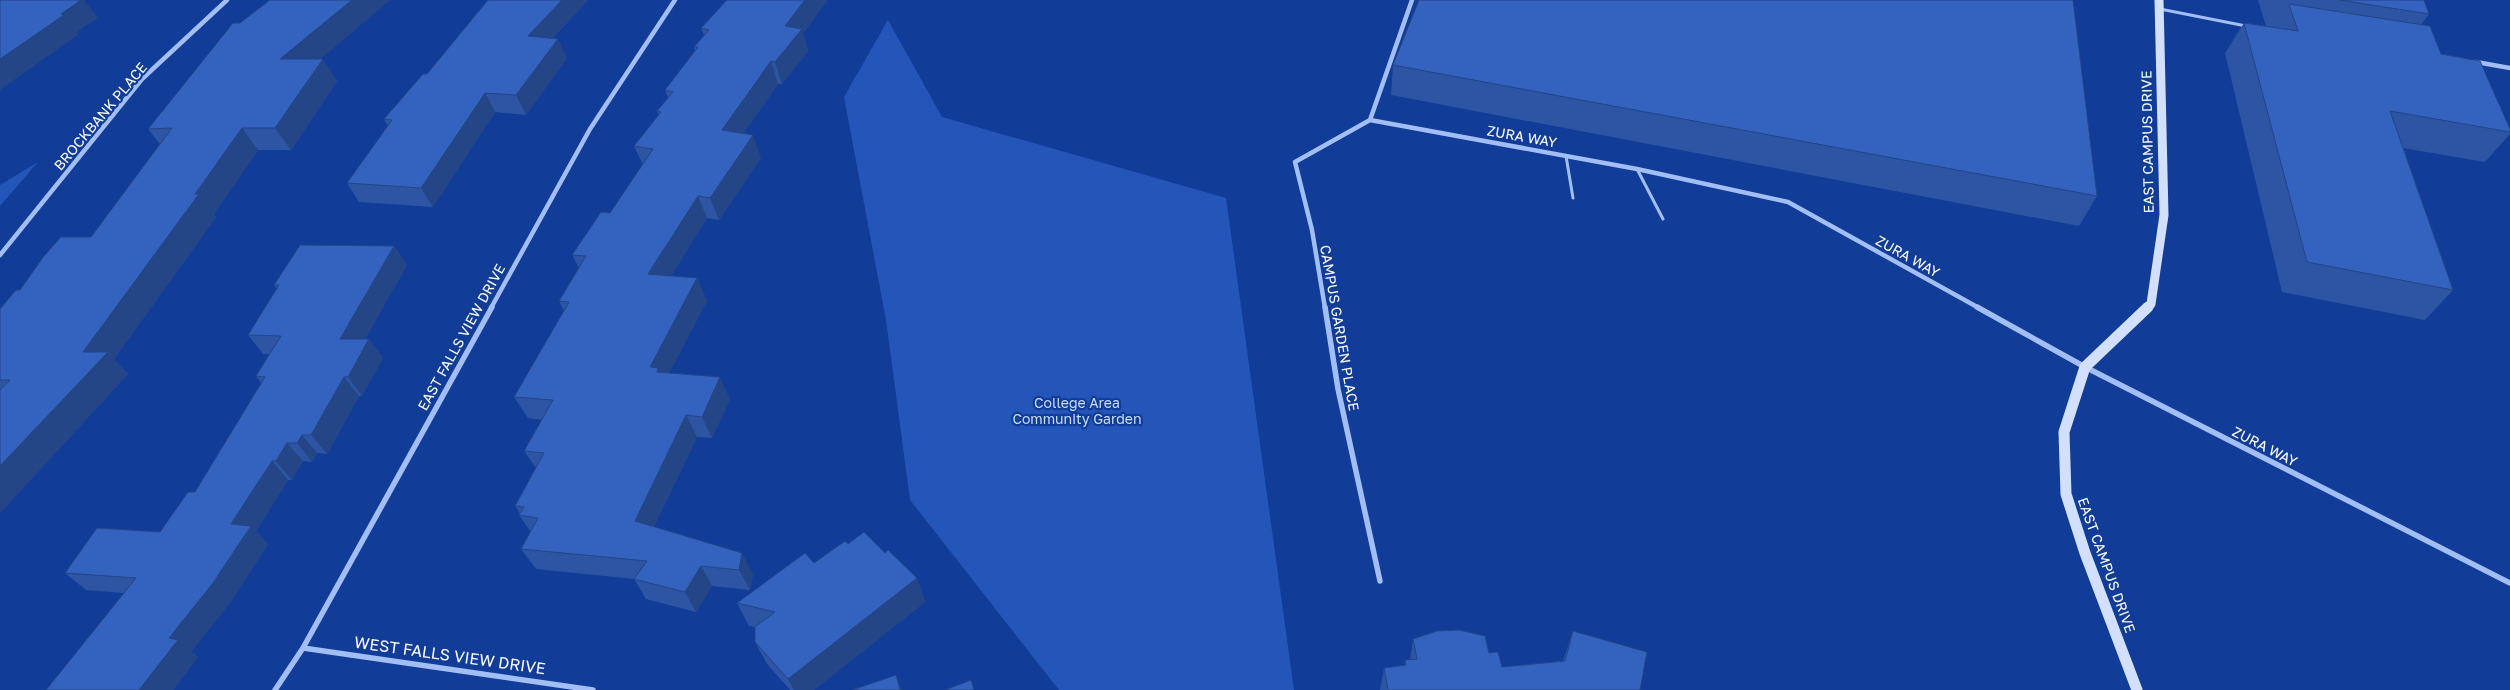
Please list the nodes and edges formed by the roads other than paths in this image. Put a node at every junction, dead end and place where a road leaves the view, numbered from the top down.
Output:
1 (227, 0) edge
2 (675, 0) edge
3 (1412, 0) edge
4 (2160, 5) edge
5 (2254, 28) edge
6 (2474, 62) edge
7 (2510, 68) edge
8 (1370, 120) junction
9 (1566, 156) junction
10 (1637, 169) junction
11 (1573, 198) dead end
12 (1663, 219) dead end
13 (0, 255) edge
14 (2085, 367) junction
15 (1380, 582) dead end
16 (2510, 583) edge
17 (303, 648) junction
18 (275, 690) edge
19 (593, 690) edge
20 (2137, 690) edge

1 - 13 street, BROCKBANK PLACE
2 - 17 street, EAST FALLS VIEW DRIVE
3 - 8 street
4 - 5 lane
4 - 14 street, EAST CAMPUS DRIVE
6 - 7 street
8 - 9 street, ZURA WAY
8 - 15 street, CAMPUS GARDEN PLACE
9 - 10 street, ZURA WAY
9 - 11 lane
10 - 12 lane
10 - 14 street, ZURA WAY
14 - 16 street, ZURA WAY
14 - 20 street, EAST CAMPUS DRIVE
17 - 18 street, EAST FALLS VIEW DRIVE
17 - 19 street, WEST FALLS VIEW DRIVE

